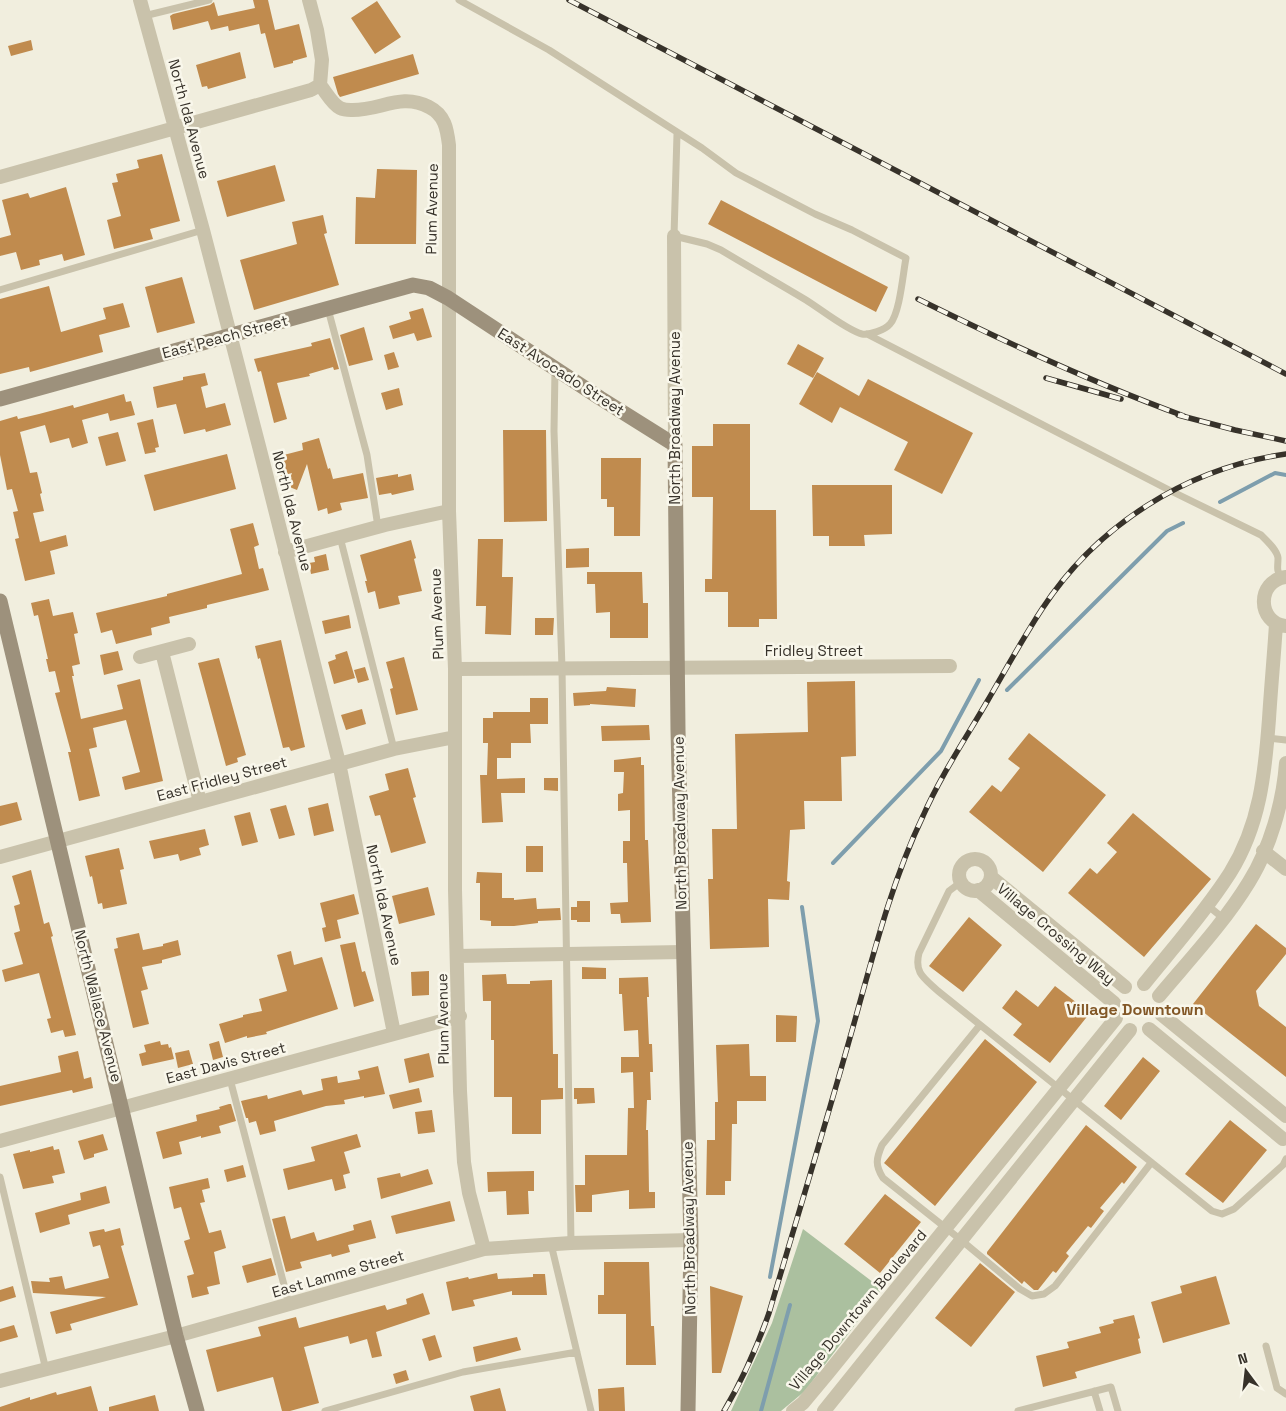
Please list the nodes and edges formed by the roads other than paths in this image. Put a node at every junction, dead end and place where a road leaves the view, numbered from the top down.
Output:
1 (140, 0) edge
2 (209, 0) edge
3 (309, 0) edge
4 (459, 0) edge
5 (144, 16) junction
6 (320, 85) junction
7 (174, 127) junction
8 (677, 134) junction
9 (0, 177) edge
10 (203, 230) junction
11 (674, 236) junction
12 (0, 290) edge
13 (448, 298) junction
14 (328, 309) junction
15 (867, 334) junction
16 (229, 335) junction
17 (555, 369) junction
18 (0, 399) edge
19 (675, 445) junction
20 (449, 510) junction
21 (378, 526) junction
22 (340, 537) junction
23 (284, 552) junction
24 (1284, 578) edge
25 (0, 601) edge
26 (1281, 625) edge
27 (189, 644) dead end
28 (162, 652) junction
29 (140, 657) dead end
30 (950, 666) dead end
31 (678, 667) junction
32 (562, 668) junction
33 (456, 669) junction
34 (455, 737) junction
35 (1267, 738) junction
36 (1286, 740) edge
37 (394, 749) junction
38 (338, 763) junction
39 (1286, 763) edge
40 (200, 802) junction
41 (58, 841) junction
42 (1263, 851) junction
43 (0, 857) edge
44 (1286, 869) edge
45 (991, 877) junction
46 (961, 882) junction
47 (978, 890) junction
48 (1207, 905) junction
49 (1224, 918) junction
50 (683, 952) junction
51 (566, 954) junction
52 (458, 956) junction
53 (1144, 984) junction
54 (1125, 987) junction
55 (1159, 996) junction
56 (1114, 1003) junction
57 (1161, 1014) junction
58 (460, 1016) junction
59 (1116, 1018) junction
60 (980, 1025) junction
61 (1149, 1029) junction
62 (1130, 1030) junction
63 (394, 1033) junction
64 (230, 1079) junction
65 (1060, 1088) junction
66 (1075, 1101) junction
67 (123, 1109) junction
68 (1286, 1116) edge
69 (1285, 1140) edge
70 (0, 1141) edge
71 (1286, 1160) edge
72 (1152, 1163) junction
73 (0, 1177) edge
74 (946, 1228) junction
75 (691, 1240) junction
76 (961, 1240) junction
77 (571, 1243) junction
78 (551, 1244) junction
79 (484, 1249) junction
80 (289, 1304) junction
81 (176, 1336) junction
82 (1266, 1346) dead end
83 (577, 1352) junction
84 (46, 1370) junction
85 (0, 1381) edge
86 (1094, 1391) junction
87 (1286, 1394) edge
88 (196, 1411) edge
89 (326, 1411) edge
90 (591, 1411) edge
91 (688, 1411) edge
92 (794, 1411) edge
93 (824, 1411) edge
94 (1018, 1411) edge
95 (1100, 1411) edge
96 (1118, 1411) edge

1 - 5 street, North Ida Avenue
2 - 5 lane
3 - 6 street
4 - 8 lane
5 - 7 street, North Ida Avenue
6 - 7 street
6 - 13 street, Plum Avenue
7 - 9 street
7 - 10 street, North Ida Avenue
8 - 11 lane
8 - 15 lane
10 - 12 lane
10 - 16 street, North Ida Avenue
11 - 15 lane
11 - 19 street, North Broadway Avenue
13 - 14 street, East Peach Street
13 - 17 street, East Avocado Street
13 - 20 street, Plum Avenue
14 - 16 street, East Peach Street
14 - 21 lane
15 - 24 lane
16 - 18 street, East Peach Street
16 - 23 street, North Ida Avenue
17 - 19 street, East Avocado Street
17 - 32 lane
19 - 31 street, North Broadway Avenue
20 - 21 street
20 - 33 street, Plum Avenue
21 - 22 street
22 - 23 street
22 - 37 lane
23 - 38 street, North Ida Avenue
24 - 26 street
25 - 41 street, North Wallace Avenue
26 - 35 street
27 - 28 street
28 - 29 street
28 - 40 street
30 - 31 street, Fridley Street
31 - 32 street
31 - 50 street, North Broadway Avenue
32 - 33 street
32 - 51 lane
33 - 34 street, Plum Avenue
34 - 37 street, East Fridley Street
34 - 52 street, Plum Avenue
35 - 36 lane
35 - 48 street
37 - 38 street, East Fridley Street
38 - 40 street, East Fridley Street
38 - 63 street, North Ida Avenue
39 - 42 street
40 - 41 street, East Fridley Street
41 - 43 street, East Fridley Street
41 - 67 street, North Wallace Avenue
42 - 44 street
42 - 49 street
45 - 46 street, Village Crossing Way
45 - 47 street, Village Crossing Way
45 - 54 street, Village Crossing Way
46 - 47 street, Village Crossing Way
46 - 60 lane
47 - 56 street, Village Crossing Way
48 - 49 lane
48 - 53 street
49 - 55 street
50 - 51 street
50 - 75 street, North Broadway Avenue
51 - 52 street
51 - 77 lane
52 - 58 street, Plum Avenue
53 - 54 street
53 - 55 street
54 - 56 street
55 - 57 street
56 - 59 street
57 - 61 street
57 - 68 street
58 - 63 street, East Davis Street
58 - 79 street, Plum Avenue
59 - 62 street
59 - 65 street, Village Downtown Boulevard
60 - 65 lane
60 - 74 lane
61 - 62 street
61 - 69 street
62 - 66 street
63 - 64 street, East Davis Street
64 - 67 street, East Davis Street
64 - 80 lane
65 - 66 lane
65 - 74 street, Village Downtown Boulevard
66 - 72 lane
66 - 76 street
67 - 70 street, East Davis Street
67 - 81 street, North Wallace Avenue
71 - 72 lane
72 - 76 lane, Village Downtown Boulevard
73 - 84 lane
74 - 76 lane, Village Downtown Boulevard
74 - 92 street, Village Downtown Boulevard
75 - 77 street, East Lamme Street
75 - 91 street, North Broadway Avenue
76 - 93 street
77 - 78 street, East Lamme Street
78 - 79 street, East Lamme Street
78 - 83 lane
79 - 80 street, East Lamme Street
80 - 81 street, East Lamme Street
81 - 84 street, East Lamme Street
81 - 88 street, North Wallace Avenue
82 - 87 lane
83 - 89 lane
83 - 90 lane
84 - 85 street, East Lamme Street
86 - 94 lane
86 - 95 lane
86 - 96 lane

